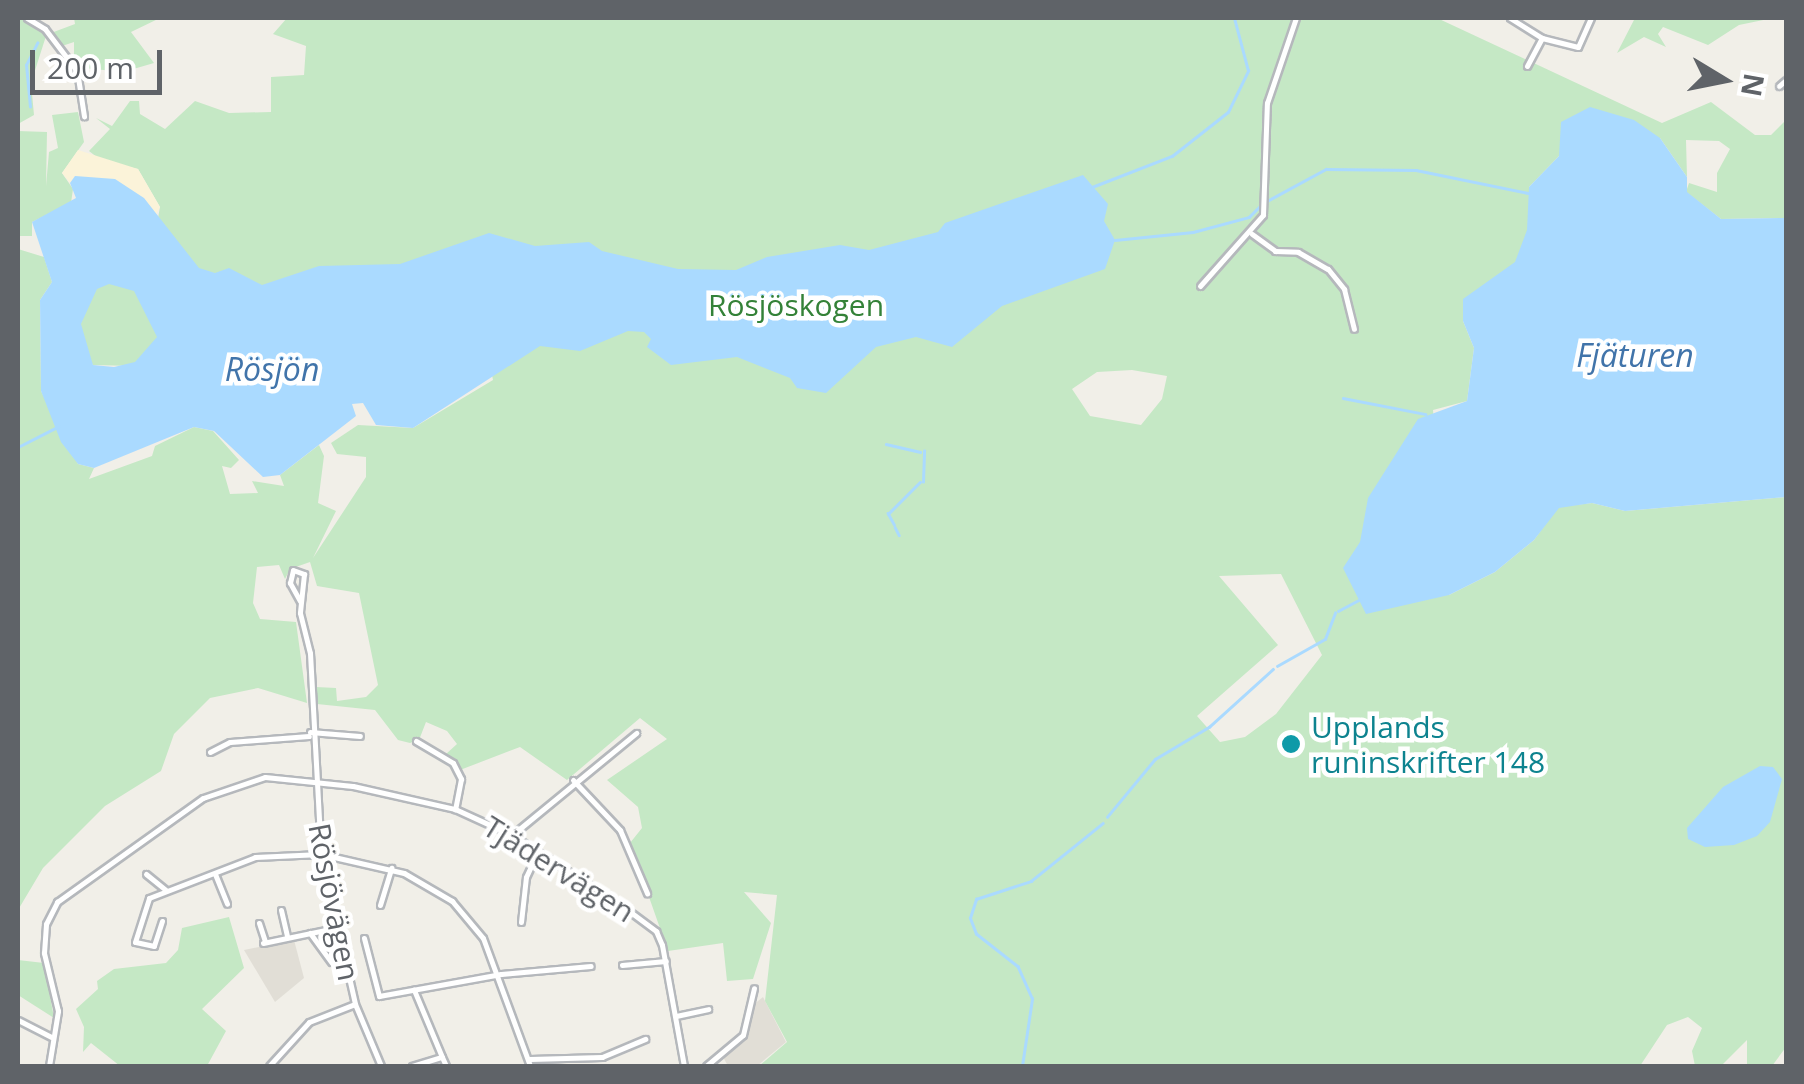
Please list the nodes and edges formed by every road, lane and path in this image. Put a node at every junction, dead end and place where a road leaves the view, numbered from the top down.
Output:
1 (27, 18) edge
2 (1296, 18) edge
3 (1510, 18) edge
4 (1590, 18) edge
5 (1542, 38) junction
6 (1528, 66) dead end
7 (1786, 80) edge
8 (1779, 86) dead end
9 (84, 116) dead end
10 (1252, 234) junction
11 (1200, 286) dead end
12 (1354, 329) dead end
13 (300, 601) junction
14 (310, 734) junction
15 (636, 734) dead end
16 (360, 736) dead end
17 (416, 741) dead end
18 (210, 752) dead end
19 (312, 779) junction
20 (573, 780) junction
21 (454, 808) junction
22 (512, 836) junction
23 (537, 852) junction
24 (321, 854) junction
25 (391, 868) junction
26 (146, 874) dead end
27 (215, 874) junction
28 (166, 890) junction
29 (647, 893) dead end
30 (228, 904) dead end
31 (380, 905) dead end
32 (281, 910) dead end
33 (162, 922) dead end
34 (259, 922) dead end
35 (521, 922) dead end
36 (335, 928) junction
37 (310, 932) junction
38 (287, 937) junction
39 (364, 938) dead end
40 (666, 961) junction
41 (331, 962) dead end
42 (622, 965) dead end
43 (592, 966) dead end
44 (496, 975) junction
45 (754, 988) dead end
46 (414, 990) junction
47 (355, 1004) junction
48 (708, 1009) dead end
49 (676, 1016) junction
50 (18, 1020) edge
51 (645, 1039) dead end
52 (54, 1040) junction
53 (442, 1056) junction
54 (530, 1063) edge
55 (49, 1066) edge
56 (269, 1066) edge
57 (381, 1066) edge
58 (412, 1066) edge
59 (446, 1066) edge
60 (684, 1066) edge
61 (706, 1066) edge

1 - 9 street
2 - 10 street
3 - 5 street
4 - 5 street
5 - 6 street
7 - 8 street
10 - 11 street
10 - 12 street
13 - 13 street, Rösjövägen
13 - 14 street, Rösjövägen
14 - 16 street
14 - 18 street
14 - 19 street, Rösjövägen
15 - 20 street
17 - 21 street
19 - 21 street, Tjädervägen
19 - 24 street, Rösjövägen
19 - 52 street, Tjädervägen
20 - 22 street
20 - 29 street
21 - 22 street, Tjädervägen
22 - 23 street, Tjädervägen
23 - 35 street
23 - 40 street, Tjädervägen
24 - 25 street
24 - 27 street
24 - 36 street, Rösjövägen
25 - 31 street
25 - 44 street
26 - 28 street
27 - 28 street
27 - 30 street
28 - 33 street
32 - 38 street
34 - 38 street
36 - 37 street
36 - 47 street, Rösjövägen
37 - 38 street
37 - 41 street
39 - 46 street
40 - 42 street, Tjädervägen
40 - 49 street, Tjädervägen
43 - 44 street
44 - 46 street
44 - 54 street
45 - 61 street
46 - 53 street
47 - 56 street
47 - 57 street, Rösjövägen
48 - 49 street
49 - 60 street, Tjädervägen
50 - 52 street
51 - 54 street
52 - 55 street, Tjädervägen
53 - 58 street
53 - 59 street

